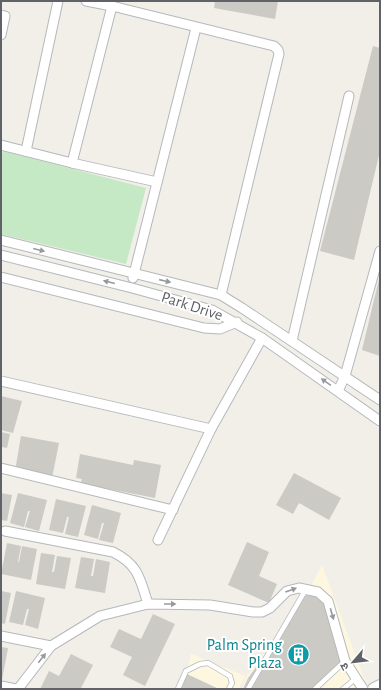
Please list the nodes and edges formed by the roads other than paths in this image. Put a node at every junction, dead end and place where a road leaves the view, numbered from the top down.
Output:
1 (58, 1) edge
2 (86, 1) edge
3 (112, 6) junction
4 (3, 15) edge
5 (196, 28) junction
6 (1, 34) edge
7 (349, 96) dead end
8 (1, 145) edge
9 (26, 151) junction
10 (72, 163) junction
11 (157, 182) junction
12 (1, 240) edge
13 (380, 251) edge
14 (1, 255) edge
15 (134, 274) junction
16 (1, 277) edge
17 (132, 288) junction
18 (221, 295) junction
19 (237, 322) junction
20 (262, 338) junction
21 (292, 341) junction
22 (345, 376) junction
23 (1, 381) edge
24 (338, 391) junction
25 (380, 400) edge
26 (380, 421) edge
27 (211, 429) junction
28 (1, 468) edge
29 (173, 510) junction
30 (5, 531) dead end
31 (158, 540) dead end
32 (306, 589) junction
33 (148, 604) junction
34 (1, 636) edge
35 (51, 646) junction
36 (345, 661) junction
37 (355, 678) junction
38 (1, 686) edge
39 (380, 686) edge
40 (17, 689) edge
41 (178, 689) edge
42 (229, 689) edge
43 (248, 689) edge
44 (315, 689) edge
45 (344, 689) edge
46 (364, 689) edge
47 (374, 689) edge

1 - 9 street
2 - 3 street
3 - 5 street
3 - 10 street
4 - 6 street
5 - 11 street
5 - 18 street
7 - 21 street
8 - 9 street
9 - 10 street
10 - 11 street
11 - 15 street
12 -> 15 street, Park Drive
13 - 22 street
17 -> 14 street, Park Drive
15 - 17 street
15 -> 18 street, Park Drive
16 - 19 street
17 - 19 street, Park Drive
18 - 21 street, Park Drive
19 - 20 street, Park Drive
24 -> 20 street, Park Drive
20 - 27 street
21 - 22 street, Park Drive
22 - 24 street
22 - 25 street, Park Drive
23 - 27 street
24 - 26 street, Park Drive
27 - 29 street
28 - 29 street
29 - 31 street
30 - 33 street
33 -> 32 street
32 -> 36 street
32 - 43 lane
33 - 35 street
34 - 35 street
40 -> 35 street
36 - 37 street
36 - 44 lane
37 - 45 lane
37 - 46 street
38 - 40 street
39 - 47 street
41 - 42 lane

